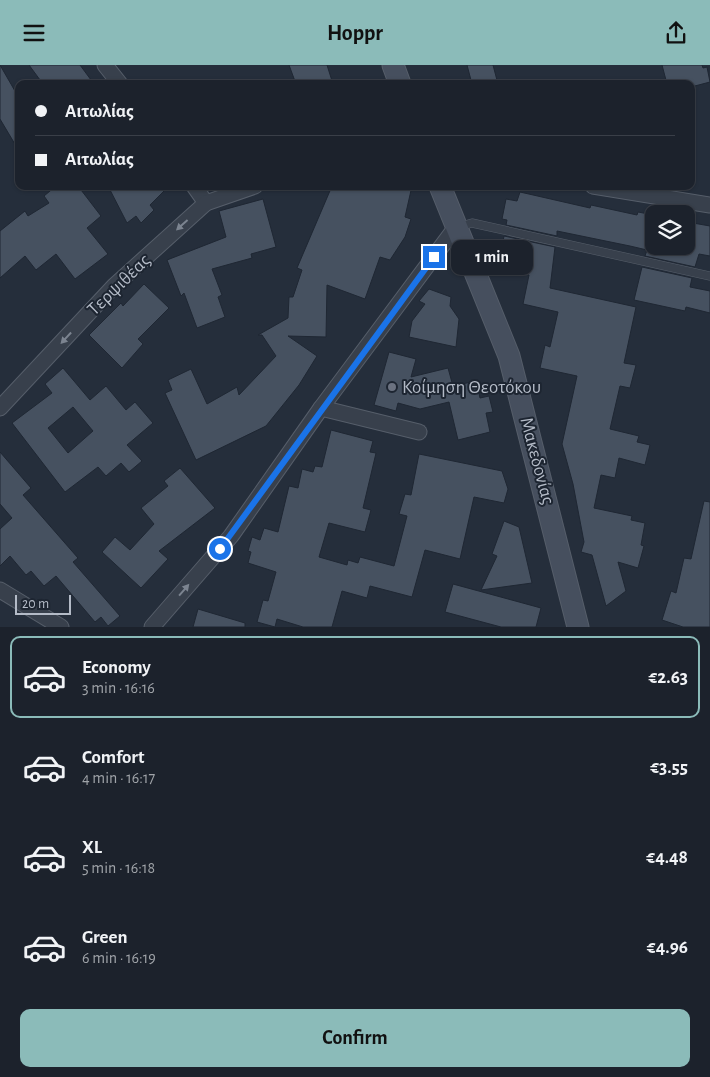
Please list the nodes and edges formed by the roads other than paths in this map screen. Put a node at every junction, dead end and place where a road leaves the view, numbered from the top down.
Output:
1 (105, 65) edge
2 (393, 65) edge
3 (117, 80) edge
4 (399, 80) edge
5 (197, 190) edge
6 (243, 190) edge
7 (442, 190) edge
8 (618, 190) edge
9 (206, 203) junction
10 (710, 205) edge
11 (456, 227) junction
12 (710, 276) edge
13 (322, 408) junction
14 (0, 409) edge
15 (419, 432) dead end
16 (0, 590) edge
17 (61, 627) edge
18 (152, 627) edge
19 (578, 627) edge

1 - 3 street
2 - 4 street
5 - 9 street
6 - 9 street, Τερψιθέας
7 - 11 street, Μακεδονίας
8 - 10 street
9 -> 14 street, Τερψιθέας
11 - 12 lane
11 - 13 street
11 - 19 street, Μακεδονίας
13 - 15 street
18 -> 13 street
16 - 17 street

